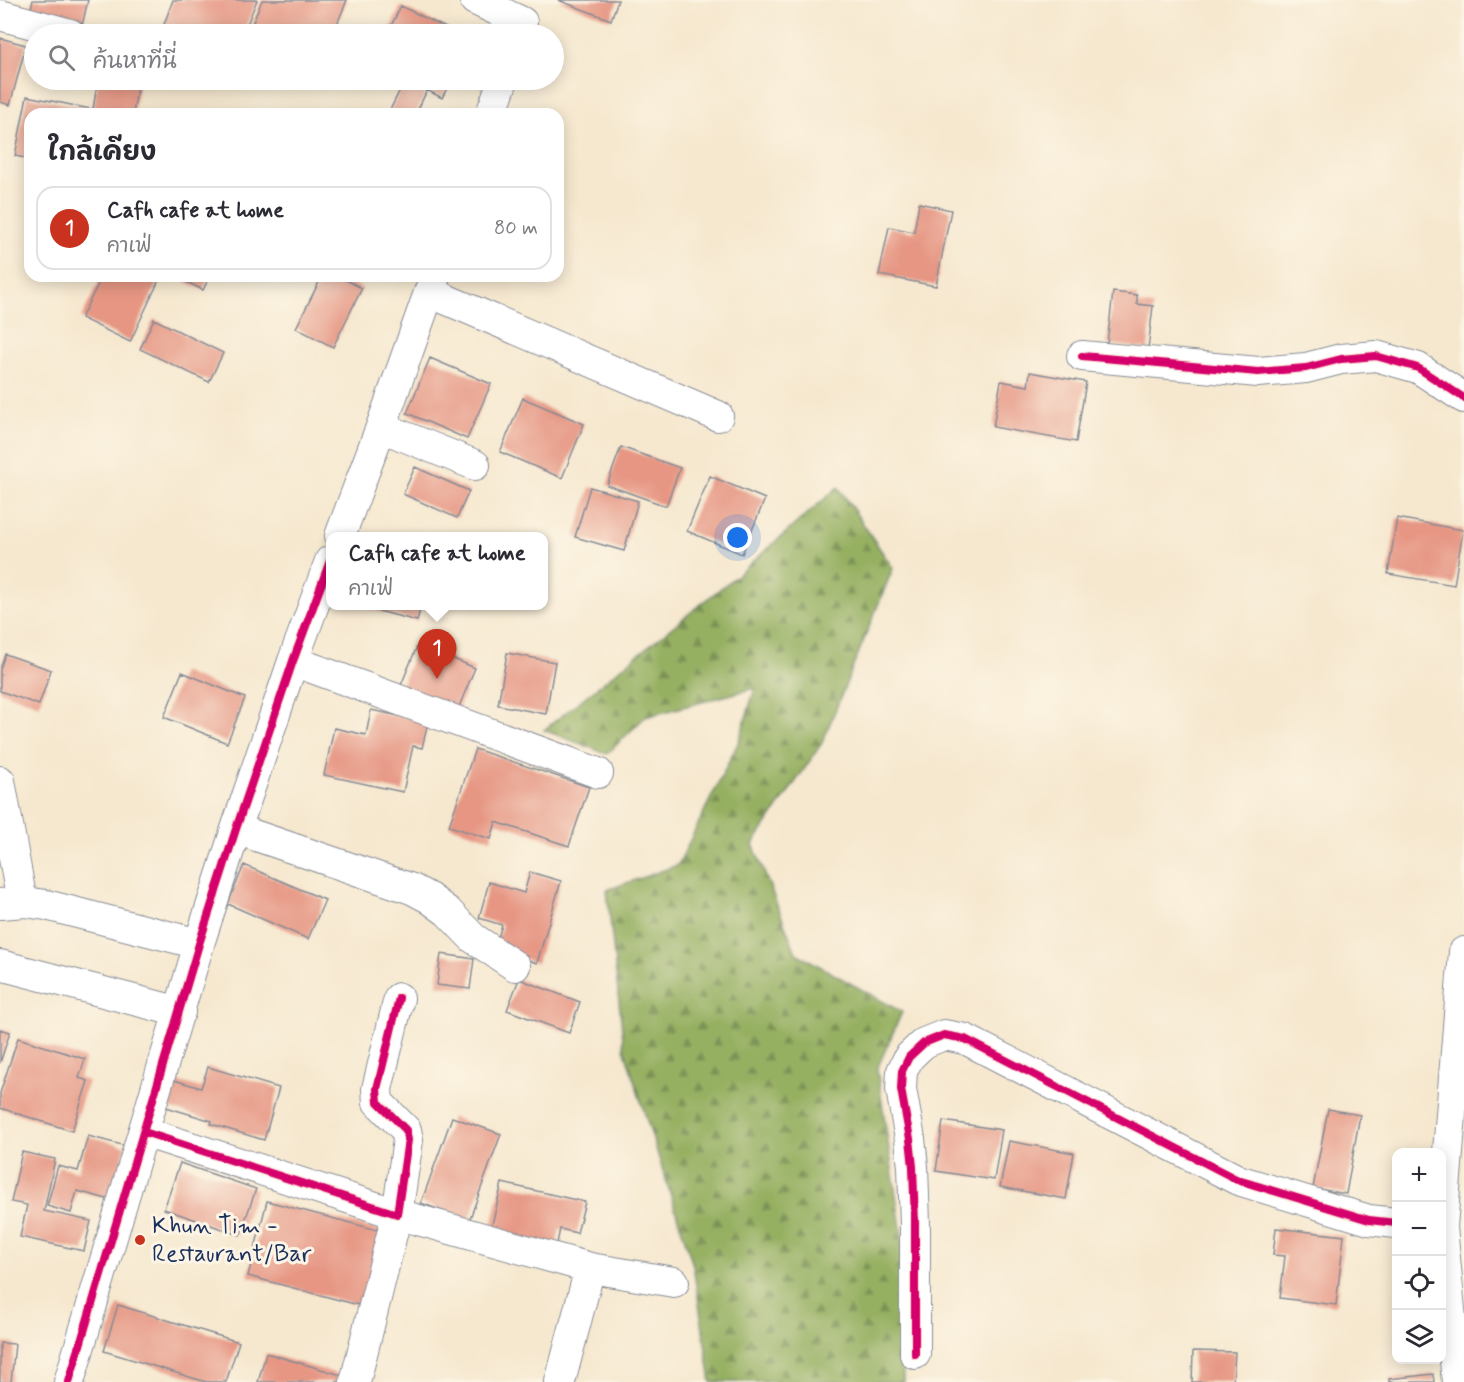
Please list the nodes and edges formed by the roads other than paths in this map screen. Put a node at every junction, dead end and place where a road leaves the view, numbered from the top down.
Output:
1 (475, 0) edge
2 (0, 15) edge
3 (523, 19) edge
4 (33, 24) edge
5 (499, 90) edge
6 (493, 108) edge
7 (432, 284) edge
8 (1082, 356) dead end
9 (1464, 398) edge
10 (718, 416) dead end
11 (381, 427) junction
12 (475, 465) dead end
13 (342, 532) edge
14 (326, 572) edge
15 (293, 661) junction
16 (598, 773) dead end
17 (0, 781) edge
18 (236, 829) junction
19 (11, 903) edge
20 (199, 944) junction
21 (1464, 952) edge
22 (0, 965) edge
23 (515, 966) dead end
24 (399, 998) dead end
25 (180, 1012) junction
26 (144, 1132) junction
27 (1444, 1202) edge
28 (397, 1214) junction
29 (1392, 1223) edge
30 (1445, 1256) edge
31 (590, 1268) junction
32 (674, 1282) dead end
33 (915, 1354) dead end
34 (69, 1382) edge
35 (355, 1382) edge
36 (560, 1382) edge
37 (1457, 1382) edge

1 - 3 street
2 - 4 street
5 - 6 street
7 - 10 street
7 - 11 street
8 - 9 street
11 - 12 street
11 - 13 street
14 - 15 street
15 - 16 street
15 - 18 street
17 - 19 street
18 - 20 street
18 - 23 street
19 - 20 street
20 - 25 street
21 - 27 street
22 - 25 street
24 - 28 street
25 - 26 street
26 - 28 street
26 - 34 street
28 - 31 street
28 - 35 street
29 - 33 street
30 - 37 street
31 - 32 street
31 - 36 street

